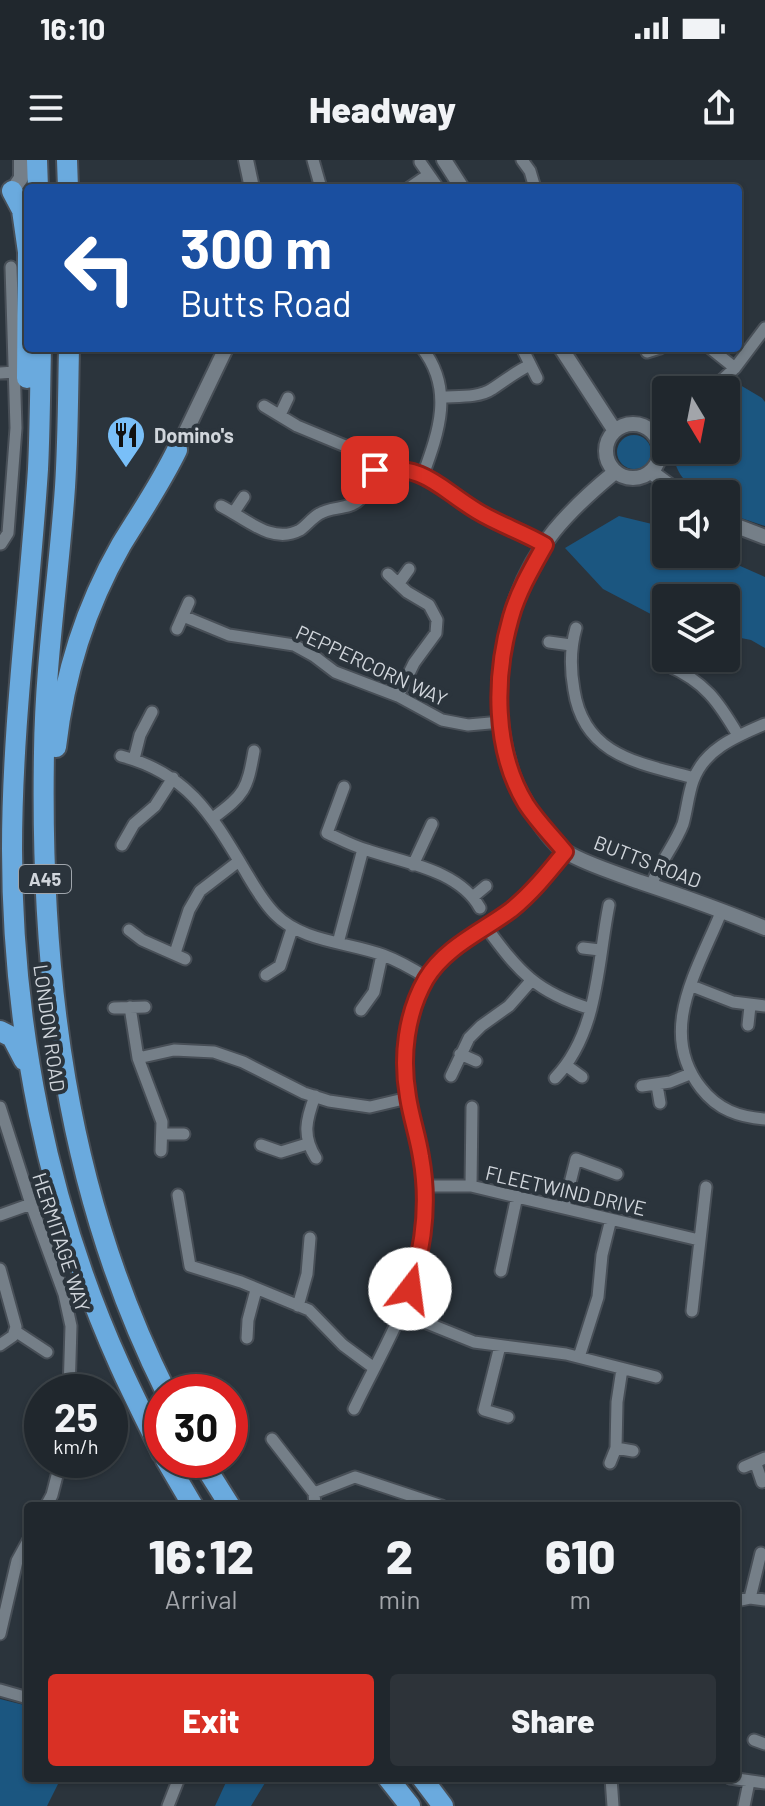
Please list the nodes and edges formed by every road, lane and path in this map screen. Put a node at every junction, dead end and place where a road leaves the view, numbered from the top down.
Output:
1 (21, 160) edge
2 (37, 160) edge
3 (67, 160) edge
4 (246, 160) edge
5 (313, 160) edge
6 (444, 160) edge
7 (522, 160) edge
8 (420, 162) edge
9 (428, 175) junction
10 (38, 184) edge
11 (68, 184) edge
12 (251, 184) edge
13 (320, 184) edge
14 (415, 184) edge
15 (435, 184) edge
16 (459, 184) edge
17 (534, 184) edge
18 (6, 191) edge
19 (24, 224) edge
20 (11, 267) dead end
21 (765, 328) edge
22 (27, 352) edge
23 (41, 352) edge
24 (69, 352) edge
25 (224, 352) edge
26 (424, 352) edge
27 (524, 352) dead end
28 (564, 352) edge
29 (715, 352) edge
30 (530, 365) junction
31 (735, 368) junction
32 (14, 372) junction
33 (0, 373) edge
34 (726, 376) edge
35 (537, 378) dead end
36 (442, 397) junction
37 (288, 398) dead end
38 (264, 406) dead end
39 (280, 415) junction
40 (652, 428) edge
41 (615, 431) junction
42 (177, 450) joint
43 (657, 464) edge
44 (370, 472) junction
45 (615, 472) junction
46 (651, 472) junction
47 (423, 475) junction
48 (662, 480) edge
49 (244, 497) dead end
50 (221, 506) dead end
51 (234, 512) junction
52 (740, 527) edge
53 (765, 537) edge
54 (1, 544) edge
55 (545, 545) junction
56 (29, 566) junction
57 (409, 569) dead end
58 (388, 574) dead end
59 (399, 583) junction
60 (189, 602) dead end
61 (183, 616) junction
62 (576, 628) dead end
63 (177, 629) dead end
64 (549, 642) dead end
65 (571, 645) junction
66 (682, 672) edge
67 (398, 696) junction
68 (152, 712) dead end
69 (501, 722) junction
70 (765, 724) edge
71 (738, 735) junction
72 (254, 751) dead end
73 (121, 756) dead end
74 (134, 759) junction
75 (173, 778) junction
76 (694, 778) junction
77 (344, 787) dead end
78 (213, 818) junction
79 (432, 824) dead end
80 (44, 837) junction
81 (122, 845) dead end
82 (363, 849) junction
83 (565, 852) junction
84 (239, 861) junction
85 (413, 865) junction
86 (486, 886) dead end
87 (651, 886) junction
88 (474, 896) junction
89 (609, 905) dead end
90 (480, 908) dead end
91 (722, 910) junction
92 (486, 927) junction
93 (765, 928) edge
94 (292, 929) junction
95 (129, 930) dead end
96 (338, 943) junction
97 (583, 948) dead end
98 (600, 950) junction
99 (382, 955) junction
100 (18, 975) junction
101 (266, 975) dead end
102 (427, 978) junction
103 (531, 981) junction
104 (692, 986) junction
105 (750, 1006) junction
106 (765, 1006) edge
107 (130, 1007) junction
108 (145, 1007) dead end
109 (114, 1008) dead end
110 (591, 1009) junction
111 (361, 1010) dead end
112 (0, 1021) edge
113 (748, 1025) dead end
114 (0, 1031) edge
115 (460, 1054) junction
116 (138, 1058) junction
117 (476, 1061) dead end
118 (567, 1066) junction
119 (690, 1074) junction
120 (31, 1075) junction
121 (451, 1076) dead end
122 (582, 1077) dead end
123 (555, 1078) dead end
124 (657, 1085) junction
125 (642, 1086) dead end
126 (315, 1096) junction
127 (408, 1098) junction
128 (660, 1103) dead end
129 (0, 1107) edge
130 (472, 1107) dead end
131 (765, 1119) edge
132 (163, 1134) junction
133 (184, 1134) dead end
134 (307, 1144) junction
135 (261, 1145) dead end
136 (161, 1151) dead end
137 (316, 1158) dead end
138 (617, 1174) dead end
139 (423, 1186) junction
140 (471, 1186) junction
141 (706, 1187) dead end
142 (178, 1195) dead end
143 (517, 1196) junction
144 (31, 1204) junction
145 (564, 1207) junction
146 (0, 1215) edge
147 (611, 1219) junction
148 (310, 1238) dead end
149 (699, 1240) junction
150 (0, 1269) edge
151 (501, 1271) dead end
152 (2, 1286) edge
153 (256, 1290) junction
154 (298, 1306) junction
155 (692, 1311) dead end
156 (402, 1313) junction
157 (15, 1331) junction
158 (247, 1338) dead end
159 (0, 1345) edge
160 (500, 1346) junction
161 (47, 1352) dead end
162 (579, 1357) junction
163 (374, 1368) junction
164 (622, 1369) junction
165 (70, 1374) edge
166 (157, 1374) edge
167 (656, 1377) dead end
168 (354, 1409) dead end
169 (144, 1416) edge
170 (508, 1417) dead end
171 (272, 1439) dead end
172 (616, 1448) junction
173 (633, 1451) dead end
174 (610, 1463) dead end
175 (755, 1463) edge
176 (56, 1478) edge
177 (177, 1478) edge
178 (212, 1478) edge
179 (762, 1482) dead end
180 (314, 1500) edge
181 (48, 1502) edge
182 (191, 1502) edge
183 (227, 1502) edge
184 (430, 1502) edge
185 (24, 1548) edge
186 (761, 1553) dead end
187 (750, 1598) junction
188 (740, 1600) edge
189 (765, 1600) edge
190 (3, 1605) edge
191 (0, 1634) edge
192 (0, 1690) edge
193 (24, 1697) edge
194 (740, 1780) edge
195 (177, 1782) edge
196 (391, 1782) edge
197 (425, 1782) edge
198 (611, 1782) edge
199 (749, 1782) junction
200 (765, 1783) edge
201 (168, 1806) edge
202 (410, 1806) edge
203 (443, 1806) edge
204 (613, 1806) edge
205 (744, 1806) edge

1 - 18 street
2 - 10 highway
3 - 11 highway
4 - 12 street
5 - 13 street
6 - 16 street
7 - 17 street
8 - 9 street
9 - 14 street
9 - 15 street
18 - 19 highway
20 - 32 street
21 - 31 street
22 - 56 highway
23 - 56 highway, LONDON ROAD / A45
24 - 80 highway, LONDON ROAD / A45
25 - 42 street
26 - 36 street
27 - 30 street
28 - 41 street
29 - 31 street
30 - 35 street
30 - 36 street
31 - 34 street
32 - 33 street
32 - 54 street
36 - 47 street
37 - 39 street
38 - 39 street
39 - 44 street
40 - 41 street
41 - 45 street
42 - 80 highway
43 - 46 street
44 - 47 street
44 - 51 street
45 - 46 street
45 - 55 street, BUTTS ROAD
46 - 48 street
47 - 55 street
49 - 51 street
50 - 51 street
52 - 53 street
55 - 69 street, BUTTS ROAD
56 - 100 highway, LONDON ROAD / A45
57 - 59 street
58 - 59 street
59 - 67 street
60 - 61 street
61 - 63 street
61 - 67 street, PEPPERCORN WAY
62 - 65 street
64 - 65 street
65 - 76 street
66 - 71 street
67 - 69 street, PEPPERCORN WAY
68 - 74 street
69 - 83 street, BUTTS ROAD
70 - 71 street
71 - 76 street
72 - 78 street
73 - 74 street
74 - 75 street
75 - 78 street
75 - 81 street
76 - 87 street
77 - 82 street
78 - 84 street
79 - 85 street
80 - 166 highway, LONDON ROAD / A45
82 - 85 street
82 - 96 street
83 - 87 street, BUTTS ROAD
83 - 92 street
84 - 94 street
84 - 95 street
85 - 88 street
86 - 88 street
87 - 91 street, BUTTS ROAD
88 - 90 street
89 - 98 street
91 - 93 street, BUTTS ROAD
91 - 104 street
92 - 102 street
92 - 103 street
94 - 96 street
94 - 101 street
96 - 99 street
97 - 98 street
98 - 110 street
99 - 102 street
99 - 111 street
100 - 112 highway
100 - 120 highway, LONDON ROAD / A45
102 - 127 street
103 - 110 street
103 - 115 street
104 - 105 street
104 - 119 street
105 - 106 street
105 - 113 street
107 - 108 street
107 - 109 street
107 - 116 street
110 - 118 street
114 - 120 highway
115 - 117 street
115 - 121 street
116 - 126 street
116 - 132 street
118 - 122 street
118 - 123 street
119 - 124 street
119 - 131 street
120 - 169 highway, LONDON ROAD / A45
124 - 125 street
124 - 128 street
126 - 127 street
126 - 134 street
127 - 139 street
129 - 144 street, HERMITAGE WAY
130 - 140 street
132 - 133 street
132 - 136 street
134 - 135 street
134 - 137 street
138 - 145 street
139 - 140 street, FLEETWIND DRIVE
139 - 156 street
140 - 143 street, FLEETWIND DRIVE
141 - 149 street
142 - 153 street
143 - 145 street, FLEETWIND DRIVE
143 - 151 street
144 - 146 street
144 - 165 street, HERMITAGE WAY
145 - 147 street, FLEETWIND DRIVE
147 - 149 street, FLEETWIND DRIVE
147 - 162 street
148 - 154 street
149 - 155 street
150 - 152 street
152 - 157 street
153 - 154 street
153 - 158 street
154 - 163 street
156 - 160 street
156 - 163 street
157 - 159 street
157 - 161 street
160 - 162 street
160 - 170 street
162 - 164 street
163 - 168 street
164 - 167 street
164 - 172 street
171 - 180 street
172 - 173 street
172 - 174 street
175 - 179 street
176 - 181 street
177 - 182 highway
178 - 183 highway
180 - 184 street
185 - 190 street
186 - 187 street
187 - 188 street
187 - 189 street
190 - 191 street
192 - 193 street
194 - 199 street
195 - 201 street
196 - 202 highway
197 - 203 highway
198 - 204 street
199 - 200 street
199 - 205 street

